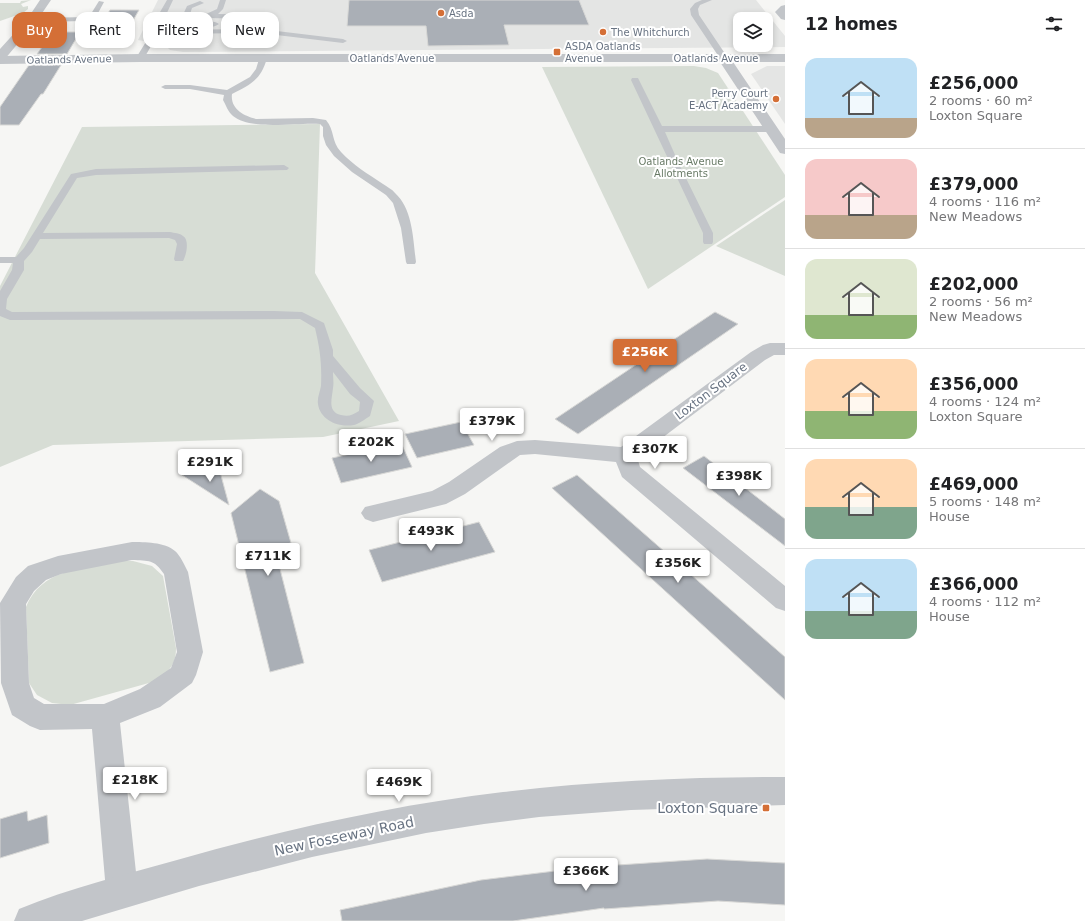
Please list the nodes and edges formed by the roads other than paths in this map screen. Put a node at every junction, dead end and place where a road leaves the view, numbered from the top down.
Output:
1 (46, 0) edge
2 (170, 0) edge
3 (222, 0) edge
4 (709, 0) edge
5 (201, 1) edge
6 (101, 2) dead end
7 (785, 8) edge
8 (38, 12) edge
9 (95, 12) edge
10 (164, 12) edge
11 (188, 12) edge
12 (206, 12) edge
13 (213, 13) edge
14 (213, 17) edge
15 (785, 17) edge
16 (213, 24) edge
17 (213, 31) edge
18 (343, 41) dead end
19 (12, 44) edge
20 (146, 48) edge
21 (0, 58) edge
22 (140, 58) junction
23 (264, 58) junction
24 (724, 58) junction
25 (785, 58) edge
26 (635, 80) dead end
27 (165, 87) dead end
28 (228, 93) junction
29 (659, 129) junction
30 (771, 129) junction
31 (785, 150) edge
32 (284, 168) dead end
33 (36, 236) junction
34 (708, 242) dead end
35 (179, 259) dead end
36 (0, 260) edge
37 (18, 260) junction
38 (411, 262) dead end
39 (1, 301) edge
40 (785, 349) edge
41 (327, 356) junction
42 (625, 455) junction
43 (373, 513) dead end
44 (785, 601) edge
45 (105, 716) junction
46 (785, 791) edge
47 (122, 891) junction
48 (31, 921) edge

1 - 8 street
2 - 10 lane
3 - 13 lane
4 - 24 lane
5 - 11 lane
5 - 12 lane
6 - 9 lane
7 - 15 street
14 - 16 lane
17 - 18 lane
19 - 21 street
20 - 22 lane
21 - 22 street, Oatlands Avenue
22 - 23 street, Oatlands Avenue
23 - 24 street, Oatlands Avenue
23 - 28 lane
24 - 25 street, Oatlands Avenue
24 - 30 street
26 - 29 lane
27 - 28 lane
28 - 38 lane
29 - 30 lane
29 - 34 lane
30 - 31 street
32 - 33 lane
33 - 35 lane
33 - 37 lane
36 - 37 lane
37 - 39 lane
39 - 41 lane
40 - 42 street, Loxton Square
41 - 41 lane
42 - 43 street
42 - 44 street
45 - 45 street
45 - 47 street
46 - 47 street, New Fosseway Road
47 - 48 street, New Fosseway Road

